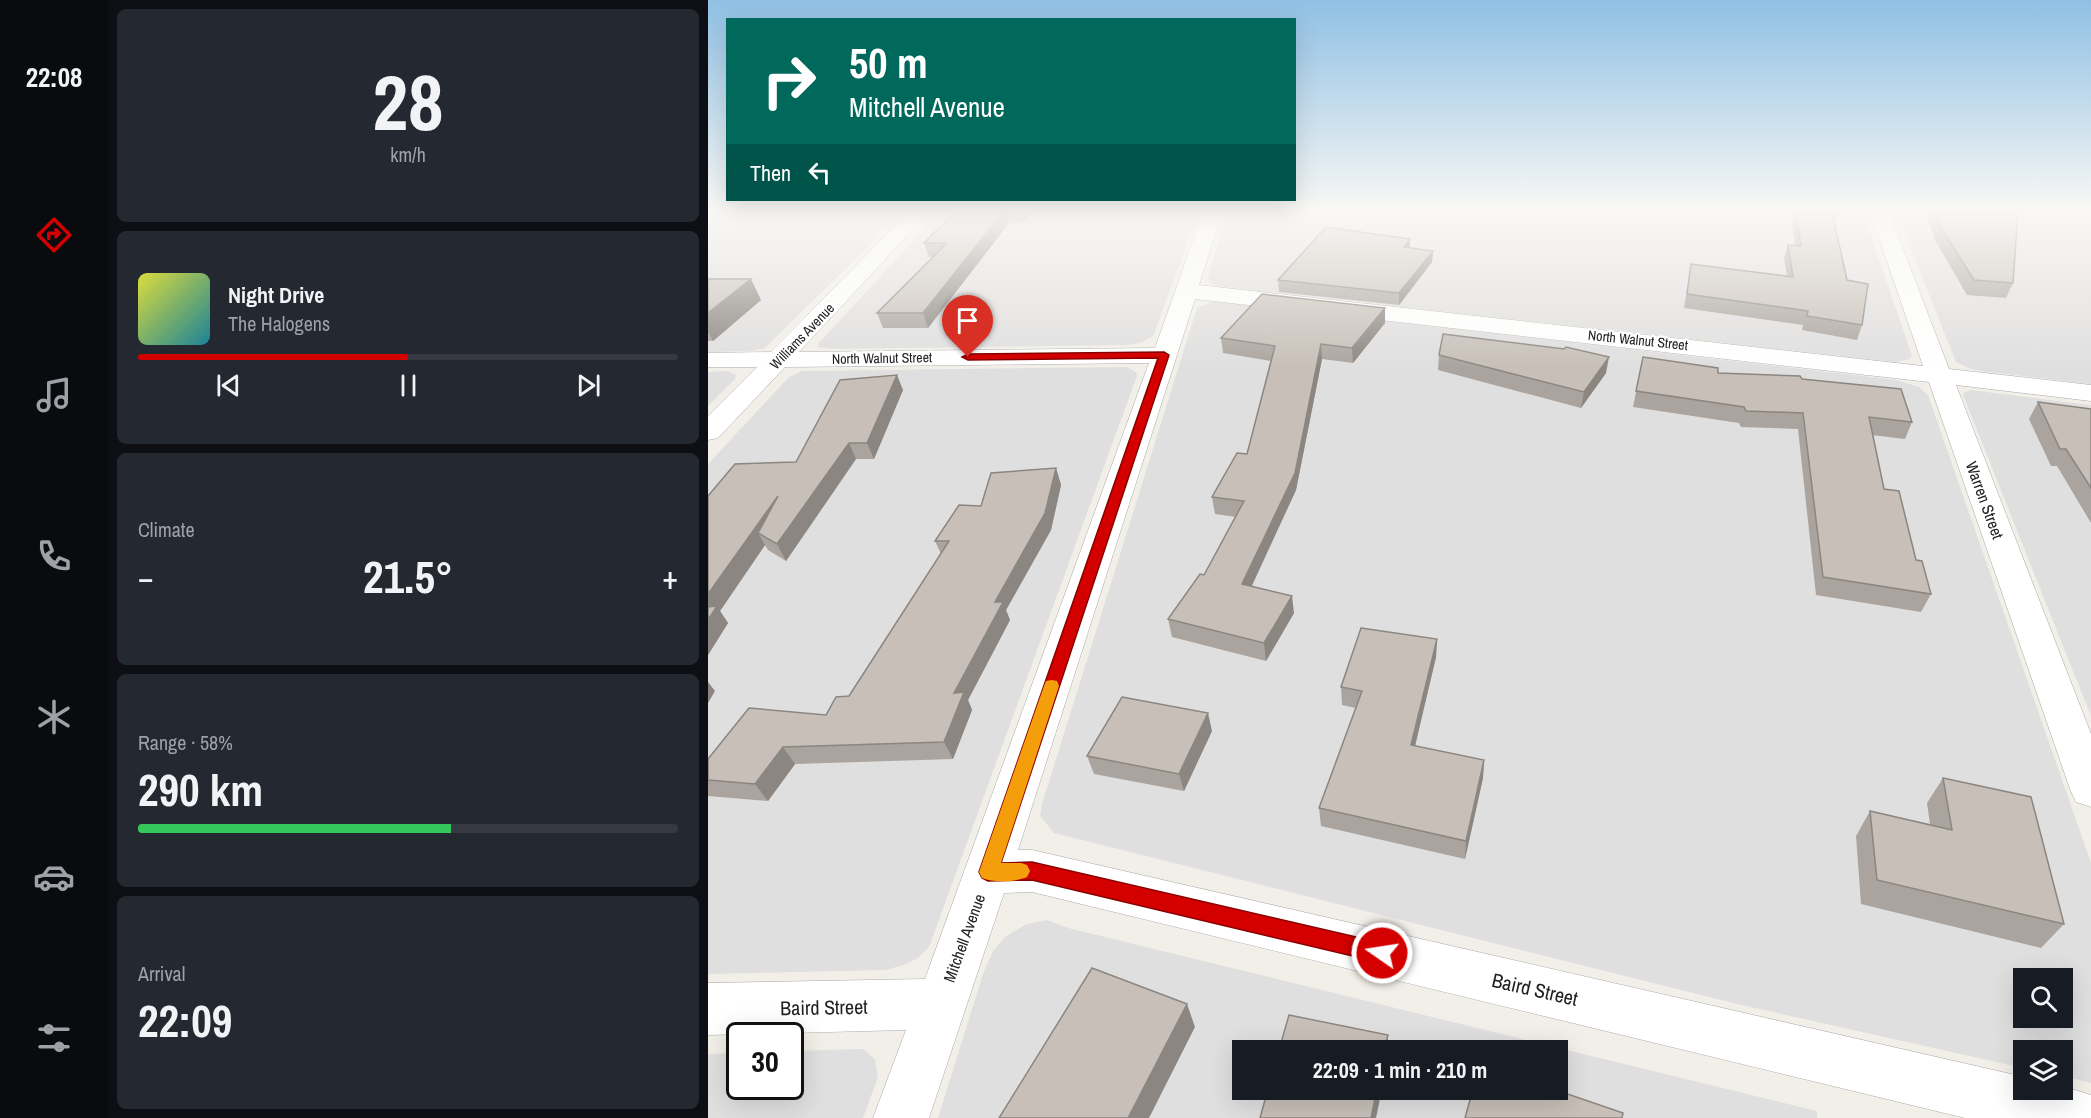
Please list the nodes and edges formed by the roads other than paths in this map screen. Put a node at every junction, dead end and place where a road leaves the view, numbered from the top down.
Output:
1 (870, 264) edge
2 (1195, 264) edge
3 (1898, 264) edge
4 (1185, 292) junction
5 (1164, 355) junction
6 (780, 359) junction
7 (708, 360) edge
8 (1939, 374) junction
9 (2091, 393) edge
10 (708, 432) edge
11 (2091, 789) edge
12 (988, 872) junction
13 (940, 1004) junction
14 (708, 1010) edge
15 (901, 1118) edge
16 (2080, 1118) edge

1 - 6 street, Williams Avenue
2 - 4 street, Mitchell Avenue
3 - 8 street, Warren Street
4 - 5 street, Mitchell Avenue
4 - 8 street, North Walnut Street
5 - 6 street, North Walnut Street
5 - 12 street, Mitchell Avenue
6 - 7 street, North Walnut Street
6 - 10 street, Williams Avenue
8 - 9 street, North Walnut Street
8 - 11 street, Warren Street
12 - 13 street, Mitchell Avenue
12 - 16 street, Baird Street
13 - 14 street, Baird Street
13 - 15 street, Mitchell Avenue

